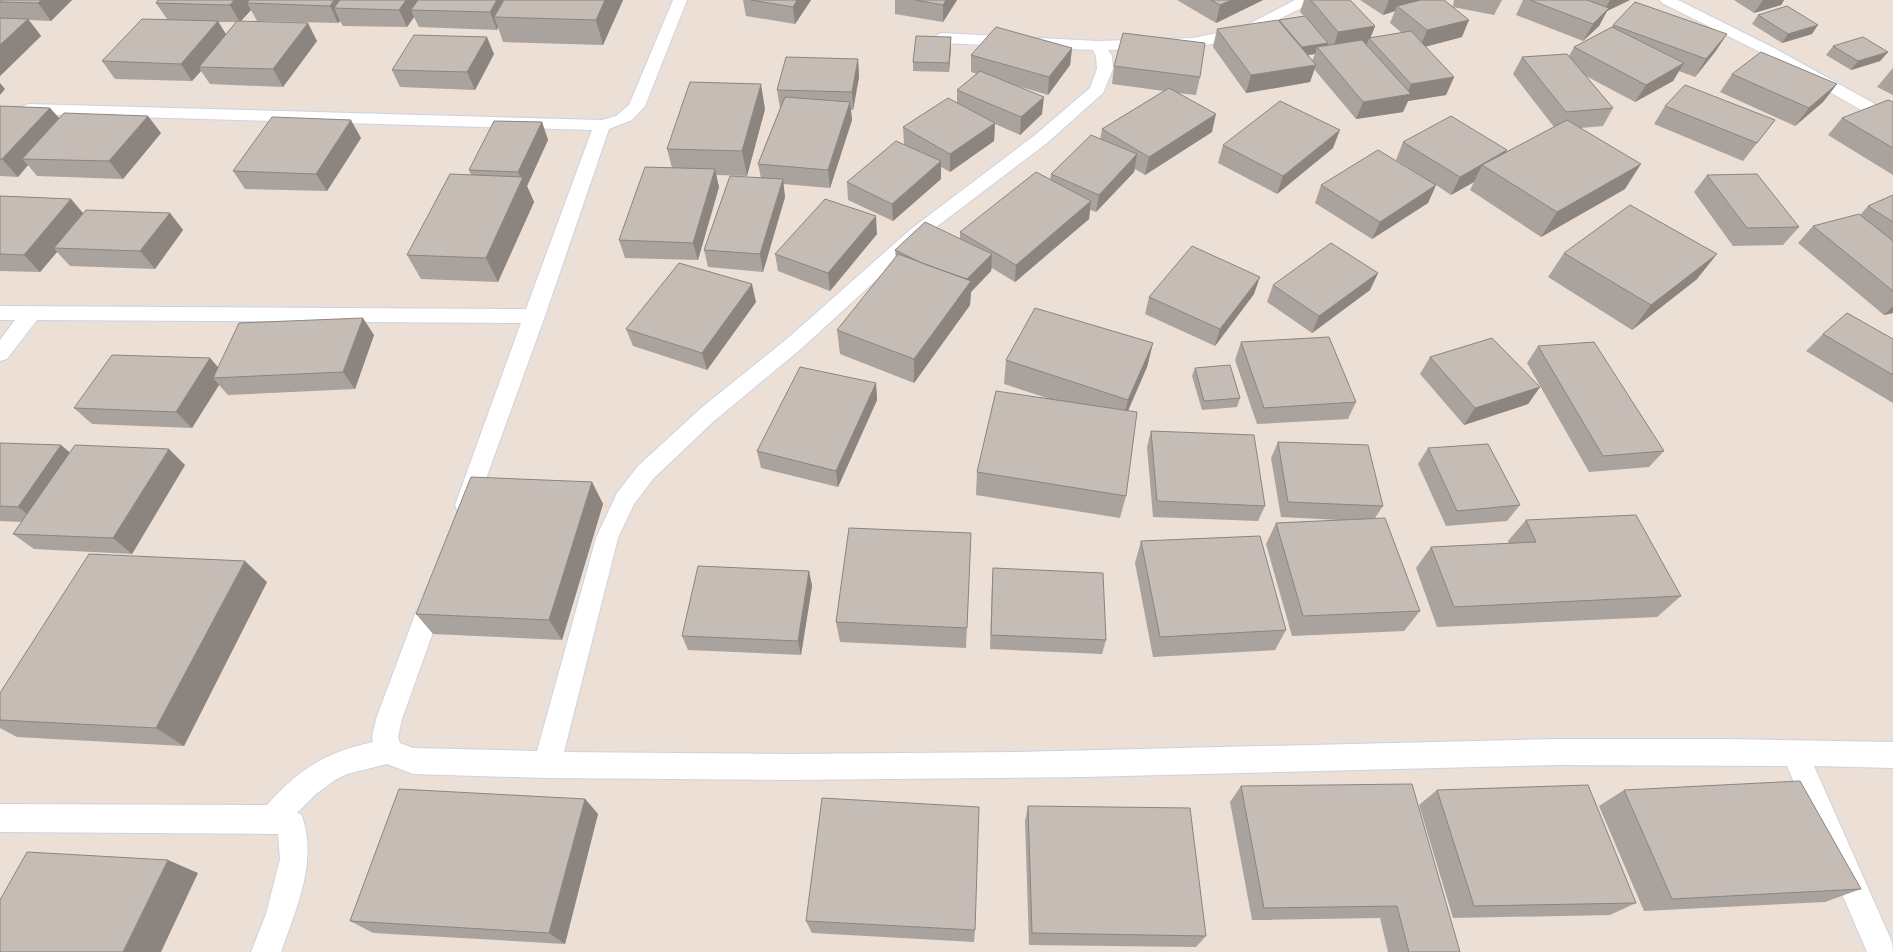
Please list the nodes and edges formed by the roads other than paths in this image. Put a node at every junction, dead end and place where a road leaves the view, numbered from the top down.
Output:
1 (680, 0) edge
2 (1306, 0) edge
3 (1667, 0) edge
4 (942, 38) edge
5 (1098, 46) junction
6 (29, 109) edge
7 (1893, 121) edge
8 (602, 125) junction
9 (0, 313) edge
10 (31, 314) junction
11 (535, 316) junction
12 (0, 354) edge
13 (458, 526) edge
14 (440, 578) edge
15 (389, 752) junction
16 (1795, 753) junction
17 (1893, 755) edge
18 (547, 766) junction
19 (0, 818) edge
20 (273, 818) junction
21 (266, 952) edge
22 (1882, 952) edge

1 - 8 street
2 - 5 street
3 - 7 street
4 - 5 street
5 - 18 street
6 - 8 street
8 - 11 street
9 - 10 street
10 - 11 street
10 - 12 street
11 - 13 street
14 - 15 street
15 - 18 street
15 - 20 street
16 - 17 street
16 - 18 street
16 - 22 street
19 - 20 street
20 - 21 street

